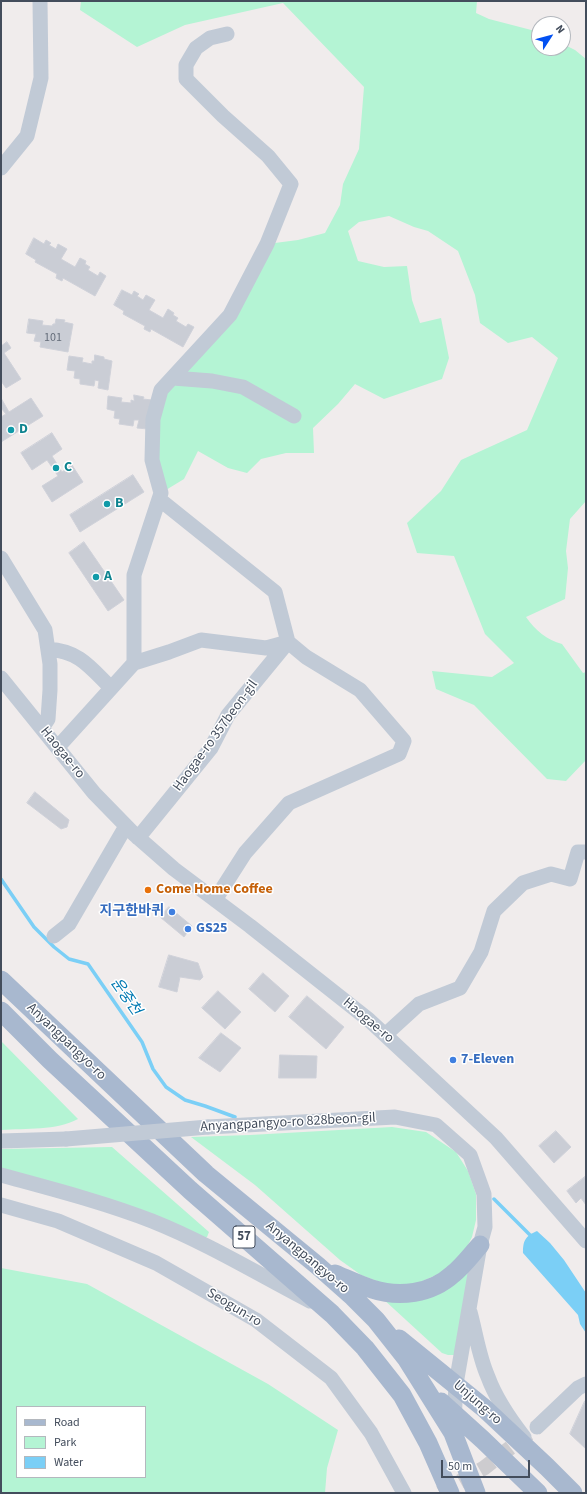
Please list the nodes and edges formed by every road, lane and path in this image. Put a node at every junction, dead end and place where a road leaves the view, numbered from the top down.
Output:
1 (40, 1) edge
2 (227, 34) dead end
3 (1, 168) edge
4 (173, 378) junction
5 (294, 416) dead end
6 (159, 499) junction
7 (1, 558) edge
8 (288, 642) junction
9 (48, 649) junction
10 (134, 663) junction
11 (1, 678) edge
12 (111, 688) junction
13 (42, 728) junction
14 (58, 748) junction
15 (126, 826) junction
16 (138, 838) junction
17 (586, 852) edge
18 (215, 900) junction
19 (54, 936) dead end
20 (1, 980) edge
21 (1, 1011) edge
22 (385, 1035) junction
23 (1, 1141) edge
24 (1, 1175) edge
25 (1, 1205) edge
26 (586, 1242) edge
27 (480, 1245) junction
28 (318, 1266) junction
29 (469, 1306) junction
30 (332, 1314) junction
31 (376, 1320) junction
32 (365, 1348) junction
33 (456, 1384) junction
34 (586, 1384) edge
35 (426, 1389) junction
36 (454, 1414) junction
37 (537, 1427) tunnel mouth
38 (453, 1433) junction
39 (547, 1467) junction
40 (404, 1493) edge
41 (450, 1493) edge
42 (476, 1493) edge
43 (538, 1493) edge
44 (573, 1493) edge

1 - 3 street
2 - 4 street
4 - 5 street
4 - 6 street
6 - 8 street
6 - 10 street
7 - 9 street
8 - 10 street
8 - 16 street, Haogae-ro 357beon-gil
8 - 18 street
9 - 12 street
9 - 13 street
10 - 12 street
11 - 13 street, Haogae-ro
12 - 14 street
13 - 14 street, Haogae-ro
14 - 15 street, Haogae-ro
15 - 16 street, Haogae-ro
15 - 19 street
16 - 18 street, Haogae-ro
17 - 22 street
18 - 22 street, Haogae-ro
20 - 28 main road, Anyangpangyo-ro / 57
21 - 30 main road, Anyangpangyo-ro / 57
22 - 26 street, Haogae-ro
23 - 27 street, Anyangpangyo-ro 828beon-gil, bridge
24 - 30 street
25 - 40 street, Seogun-ro
27 - 28 main road
27 - 29 street, Anyangpangyo-ro 828beon-gil
28 - 31 main road, Anyangpangyo-ro / 57
29 - 33 street, Anyangpangyo-ro 828beon-gil
29 - 39 street
30 - 32 main road, Anyangpangyo-ro / 57
31 - 33 main road, Unjung-ro
31 - 35 main road, Anyangpangyo-ro / 57
32 - 35 main road, Unjung-ro
32 - 41 main road, Anyangpangyo-ro / 57
33 - 36 street, Anyangpangyo-ro 828beon-gil
33 - 39 main road, Unjung-ro
34 - 37 street
35 - 36 main road, Unjung-ro
35 - 38 main road, Anyangpangyo-ro / 57
36 - 38 street, Anyangpangyo-ro 828beon-gil
36 - 43 main road, Unjung-ro
38 - 42 main road, Anyangpangyo-ro / 57
39 - 44 main road, Unjung-ro

